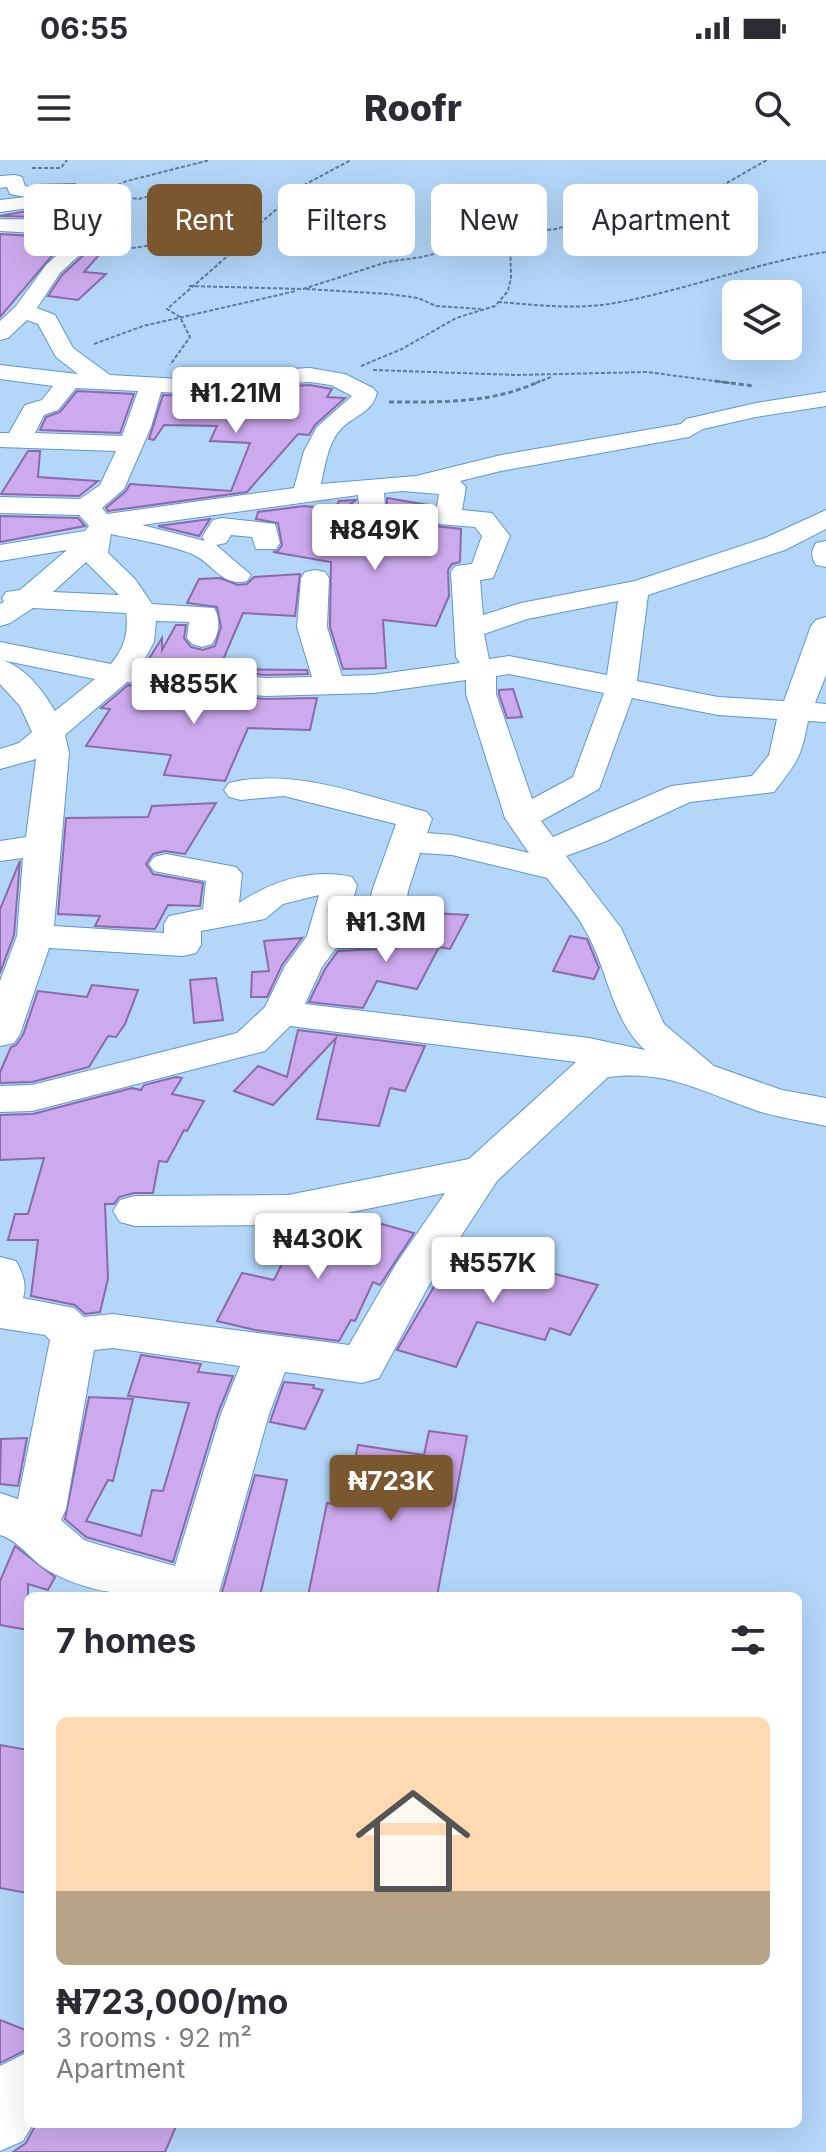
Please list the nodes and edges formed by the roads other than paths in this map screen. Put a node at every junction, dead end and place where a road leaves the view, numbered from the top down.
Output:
1 (0, 182) edge
2 (0, 206) edge
3 (0, 225) edge
4 (13, 285) dead end
5 (38, 288) junction
6 (24, 311) junction
7 (0, 333) edge
8 (0, 372) edge
9 (71, 379) junction
10 (104, 382) junction
11 (151, 386) junction
12 (826, 399) edge
13 (8, 440) edge
14 (132, 444) junction
15 (415, 485) junction
16 (370, 487) junction
17 (305, 495) junction
18 (0, 505) edge
19 (826, 518) edge
20 (95, 522) junction
21 (358, 539) dead end
22 (266, 543) dead end
23 (826, 549) edge
24 (207, 552) junction
25 (0, 553) edge
26 (826, 559) edge
27 (237, 575) dead end
28 (315, 578) dead end
29 (634, 590) junction
30 (0, 597) edge
31 (29, 598) junction
32 (139, 608) junction
33 (0, 617) edge
34 (826, 626) edge
35 (469, 629) junction
36 (202, 638) dead end
37 (0, 651) edge
38 (0, 669) edge
39 (481, 669) junction
40 (122, 673) junction
41 (330, 686) junction
42 (621, 687) junction
43 (811, 712) edge
44 (50, 730) junction
45 (0, 759) edge
46 (241, 790) dead end
47 (522, 818) junction
48 (408, 842) junction
49 (42, 845) junction
50 (0, 851) edge
51 (552, 861) junction
52 (166, 864) dead end
53 (339, 885) junction
54 (390, 891) junction
55 (220, 917) junction
56 (35, 936) junction
57 (325, 937) junction
58 (626, 983) junction
59 (281, 1013) junction
60 (0, 1034) edge
61 (609, 1060) junction
62 (690, 1068) junction
63 (0, 1099) edge
64 (826, 1112) edge
65 (482, 1171) junction
66 (135, 1211) dead end
67 (0, 1273) edge
68 (0, 1299) edge
69 (0, 1311) edge
70 (74, 1335) junction
71 (269, 1352) junction
72 (14, 1519) edge
73 (193, 1592) edge

1 - 2 street
3 - 5 street
4 - 5 street
5 - 6 street
6 - 7 street
6 - 10 street
8 - 9 street
9 - 10 street
9 - 13 street
10 - 11 street
11 - 14 street
11 - 17 street
12 - 15 street
13 - 14 street
14 - 20 street
15 - 16 street
15 - 35 street
16 - 17 street
16 - 21 street
17 - 20 street
18 - 20 street
19 - 29 street
20 - 24 street
20 - 25 street
20 - 31 street
20 - 32 street
22 - 24 street
23 - 26 street
24 - 27 street
28 - 41 street
29 - 35 street
29 - 42 street
30 - 31 street
31 - 32 street
31 - 33 street
32 - 36 street
32 - 40 street
34 - 43 street
35 - 39 street
37 - 40 street
38 - 44 street
39 - 41 street
39 - 42 street
39 - 47 street
40 - 41 street
40 - 44 street
42 - 43 street
42 - 47 street
43 - 51 street
44 - 45 street
44 - 49 street
46 - 48 street
47 - 51 street
48 - 51 street
48 - 54 street
49 - 50 street
49 - 56 street
51 - 58 street
52 - 55 street
53 - 54 street
53 - 55 street
53 - 57 street
54 - 57 street
55 - 56 street
56 - 60 street
57 - 59 street
58 - 61 street
58 - 62 street
59 - 61 street
59 - 63 street
61 - 62 street
61 - 65 street
62 - 64 street
65 - 66 street
65 - 71 street
67 - 68 street
69 - 70 street
70 - 71 street
70 - 72 street
71 - 73 street
72 - 73 street

